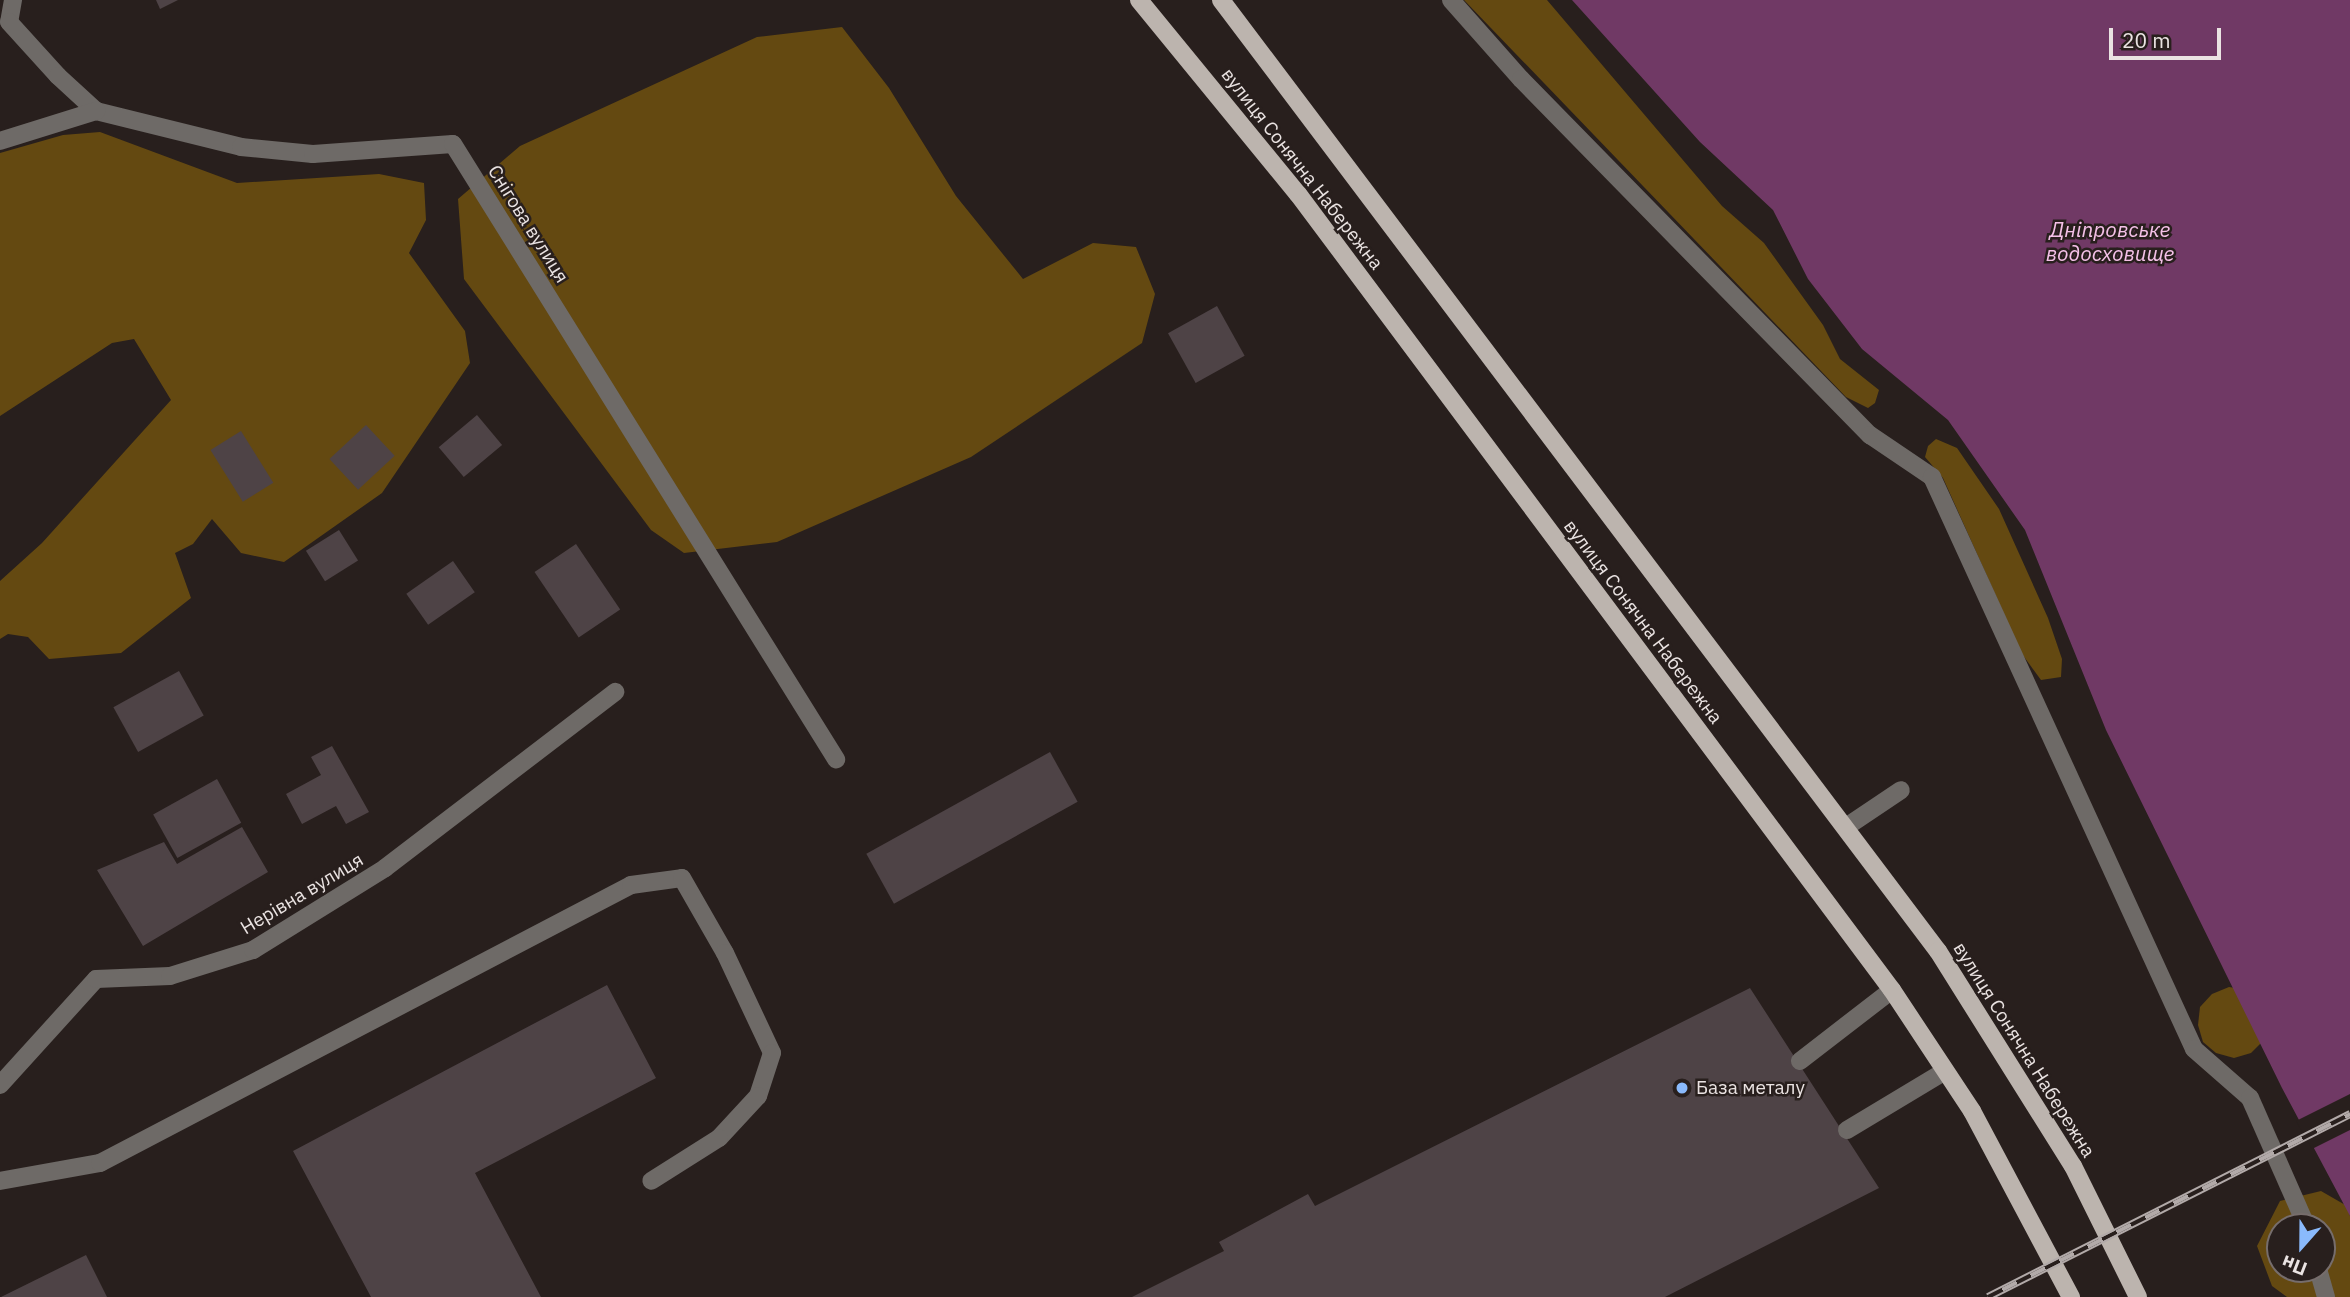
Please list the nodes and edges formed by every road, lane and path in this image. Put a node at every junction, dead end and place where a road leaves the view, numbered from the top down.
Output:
1 (13, 0) edge
2 (1139, 0) edge
3 (1221, 0) edge
4 (1451, 0) edge
5 (96, 111) junction
6 (0, 141) edge
7 (615, 692) dead end
8 (836, 759) dead end
9 (1901, 790) dead end
10 (1846, 827) junction
11 (1892, 990) junction
12 (1800, 1061) dead end
13 (1945, 1071) junction
14 (0, 1085) edge
15 (1847, 1130) dead end
16 (0, 1181) edge
17 (651, 1181) dead end
18 (2301, 1213) edge
19 (2071, 1297) edge
20 (2138, 1297) edge

1 - 5 street, Снігова вулиця
2 - 11 main road, вулиця Сонячна Набережна
3 - 10 main road, вулиця Сонячна Набережна
4 - 18 street
5 - 6 street
5 - 8 street, Снігова вулиця
7 - 14 street, Нерівна вулиця
9 - 10 street
10 - 20 main road, вулиця Сонячна Набережна
11 - 12 street
11 - 13 main road, вулиця Сонячна Набережна
13 - 15 street
13 - 19 main road, вулиця Сонячна Набережна
16 - 17 street

